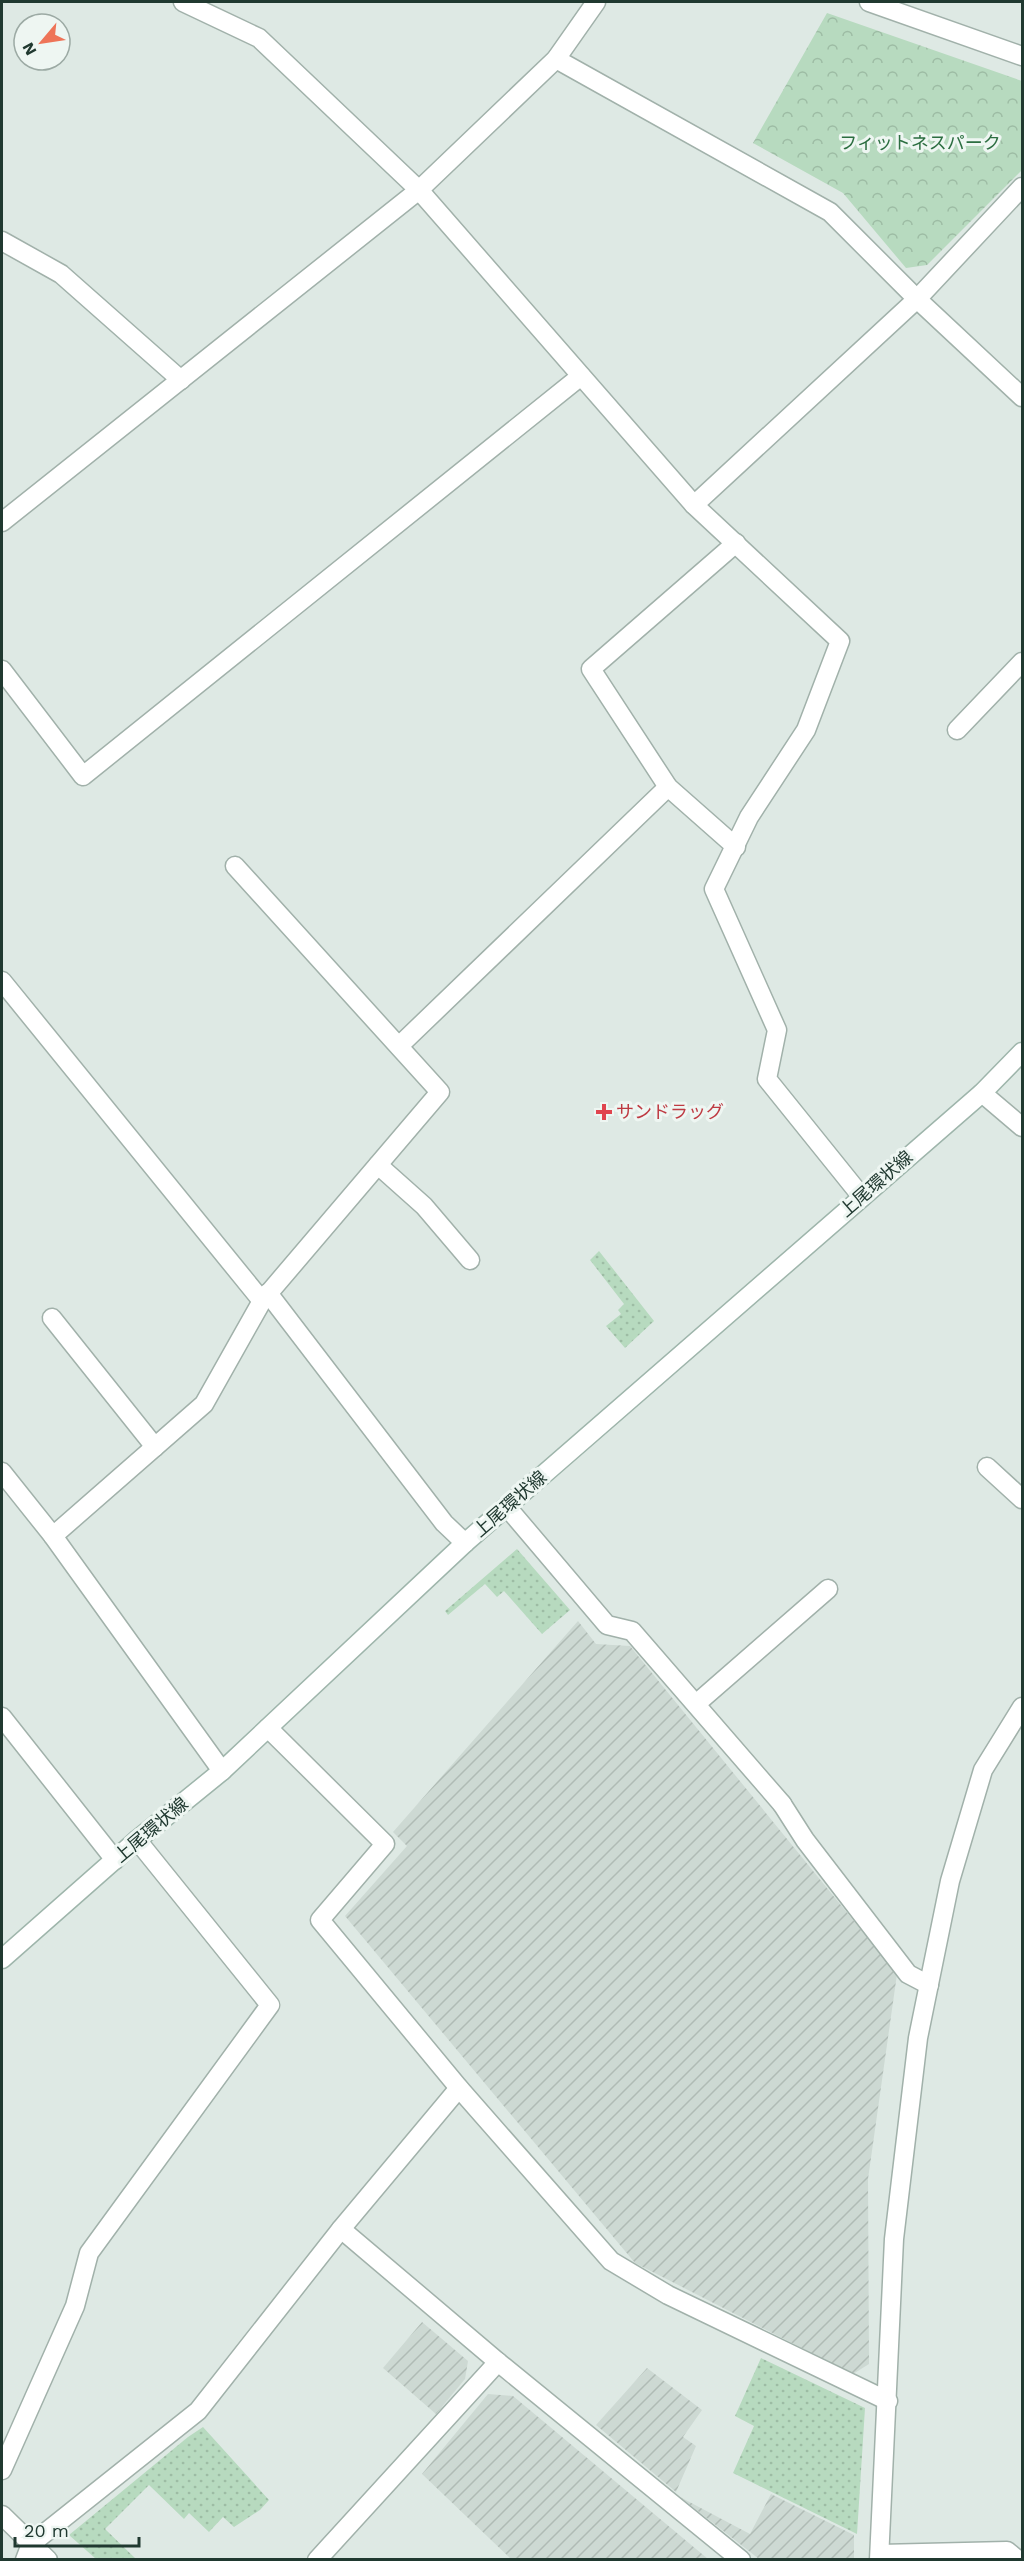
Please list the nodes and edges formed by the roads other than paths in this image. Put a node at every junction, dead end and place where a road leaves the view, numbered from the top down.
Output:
1 (183, 2) edge
2 (596, 2) edge
3 (869, 2) edge
4 (1023, 56) edge
5 (556, 59) junction
6 (1023, 187) edge
7 (419, 190) junction
8 (2, 241) edge
9 (917, 299) junction
10 (581, 376) junction
11 (181, 380) junction
12 (1023, 397) edge
13 (694, 505) junction
14 (2, 522) edge
15 (736, 543) junction
16 (1023, 663) edge
17 (2, 670) edge
18 (957, 730) dead end
19 (668, 787) junction
20 (736, 847) junction
21 (235, 866) dead end
22 (2, 981) edge
23 (399, 1046) junction
24 (1023, 1053) edge
25 (981, 1093) junction
26 (1023, 1127) edge
27 (378, 1165) junction
28 (862, 1197) junction
29 (470, 1260) dead end
30 (265, 1297) junction
31 (52, 1318) dead end
32 (155, 1447) junction
33 (987, 1467) dead end
34 (2, 1472) edge
35 (1023, 1499) edge
36 (507, 1507) junction
37 (53, 1536) junction
38 (465, 1544) junction
39 (828, 1589) dead end
40 (696, 1704) junction
41 (1023, 1707) edge
42 (2, 1717) edge
43 (268, 1728) junction
44 (222, 1771) junction
45 (137, 1840) junction
46 (115, 1860) junction
47 (2, 1959) edge
48 (929, 1985) junction
49 (459, 2088) junction
50 (341, 2229) junction
51 (498, 2362) junction
52 (888, 2401) junction
53 (2, 2470) edge
54 (2, 2515) edge
55 (28, 2552) edge
56 (880, 2557) edge
57 (48, 2559) edge
58 (317, 2559) edge
59 (741, 2559) edge
60 (1018, 2559) edge

1 - 7 street
2 - 5 street
3 - 4 street
5 - 7 street
5 - 9 street
6 - 9 street
7 - 10 street
7 - 11 street
8 - 11 street
9 - 12 street
9 - 13 street
10 - 13 street
10 - 17 street
11 - 14 street
13 - 15 street
15 - 19 street
15 - 20 street
16 - 18 street
19 - 20 street
19 - 23 street
20 - 28 street
21 - 23 street
22 - 30 street
23 - 27 street
24 - 25 street, 上尾環状線
25 - 26 street
25 - 28 street, 上尾環状線
27 - 29 street
27 - 30 street
28 - 36 street, 上尾環状線
30 - 32 street
30 - 38 street
31 - 32 street
32 - 37 street
33 - 35 street
34 - 37 street
36 - 38 street, 上尾環状線
36 - 40 street
37 - 44 street
38 - 43 street, 上尾環状線
39 - 40 street
40 - 48 street
41 - 48 street
42 - 46 street
43 - 44 street, 上尾環状線
43 - 49 street
44 - 45 street, 上尾環状線
45 - 46 street, 上尾環状線
45 - 53 street
46 - 47 street, 上尾環状線
48 - 52 street
49 - 50 street
49 - 52 street
50 - 51 street
50 - 55 street
51 - 58 street
51 - 59 street
52 - 56 street
54 - 55 street
55 - 57 street
56 - 60 street

